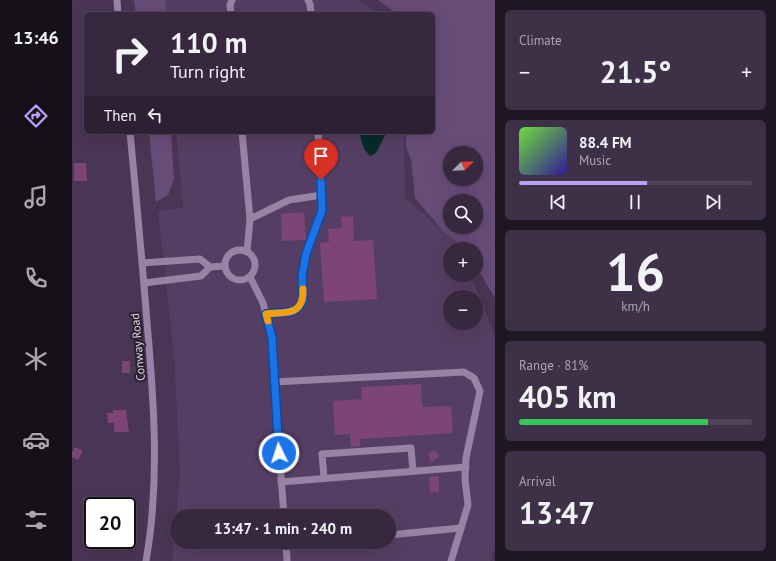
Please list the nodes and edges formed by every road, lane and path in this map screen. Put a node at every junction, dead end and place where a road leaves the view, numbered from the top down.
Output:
1 (117, 0) edge
2 (232, 0) edge
3 (308, 0) edge
4 (118, 12) edge
5 (231, 12) edge
6 (311, 12) edge
7 (130, 134) edge
8 (242, 134) edge
9 (318, 134) edge
10 (322, 196) junction
11 (250, 220) junction
12 (247, 252) junction
13 (142, 263) junction
14 (225, 266) junction
15 (210, 267) junction
16 (250, 277) junction
17 (144, 283) junction
18 (266, 314) junction
19 (274, 382) junction
20 (466, 467) junction
21 (413, 471) junction
22 (324, 478) junction
23 (281, 482) junction
24 (283, 509) edge
25 (461, 528) junction
26 (396, 534) edge
27 (286, 549) edge
28 (146, 561) edge
29 (287, 561) edge
30 (451, 561) edge

1 - 4 street
2 - 5 street
3 - 6 street
7 - 13 street, Conway Road
8 - 11 street
9 - 10 street
10 - 11 street
10 - 18 street
11 - 12 street
12 - 14 street
12 - 16 street
13 - 15 street
13 - 17 street, Conway Road
14 - 15 street
14 - 16 street
15 - 17 street
16 - 18 street
17 - 28 street, Conway Road
18 - 19 street
19 - 20 street
19 - 23 street
20 - 21 street
20 - 25 street
21 - 22 street
21 - 22 street
22 - 23 street
23 - 24 street
25 - 26 street
25 - 30 street
27 - 29 street

